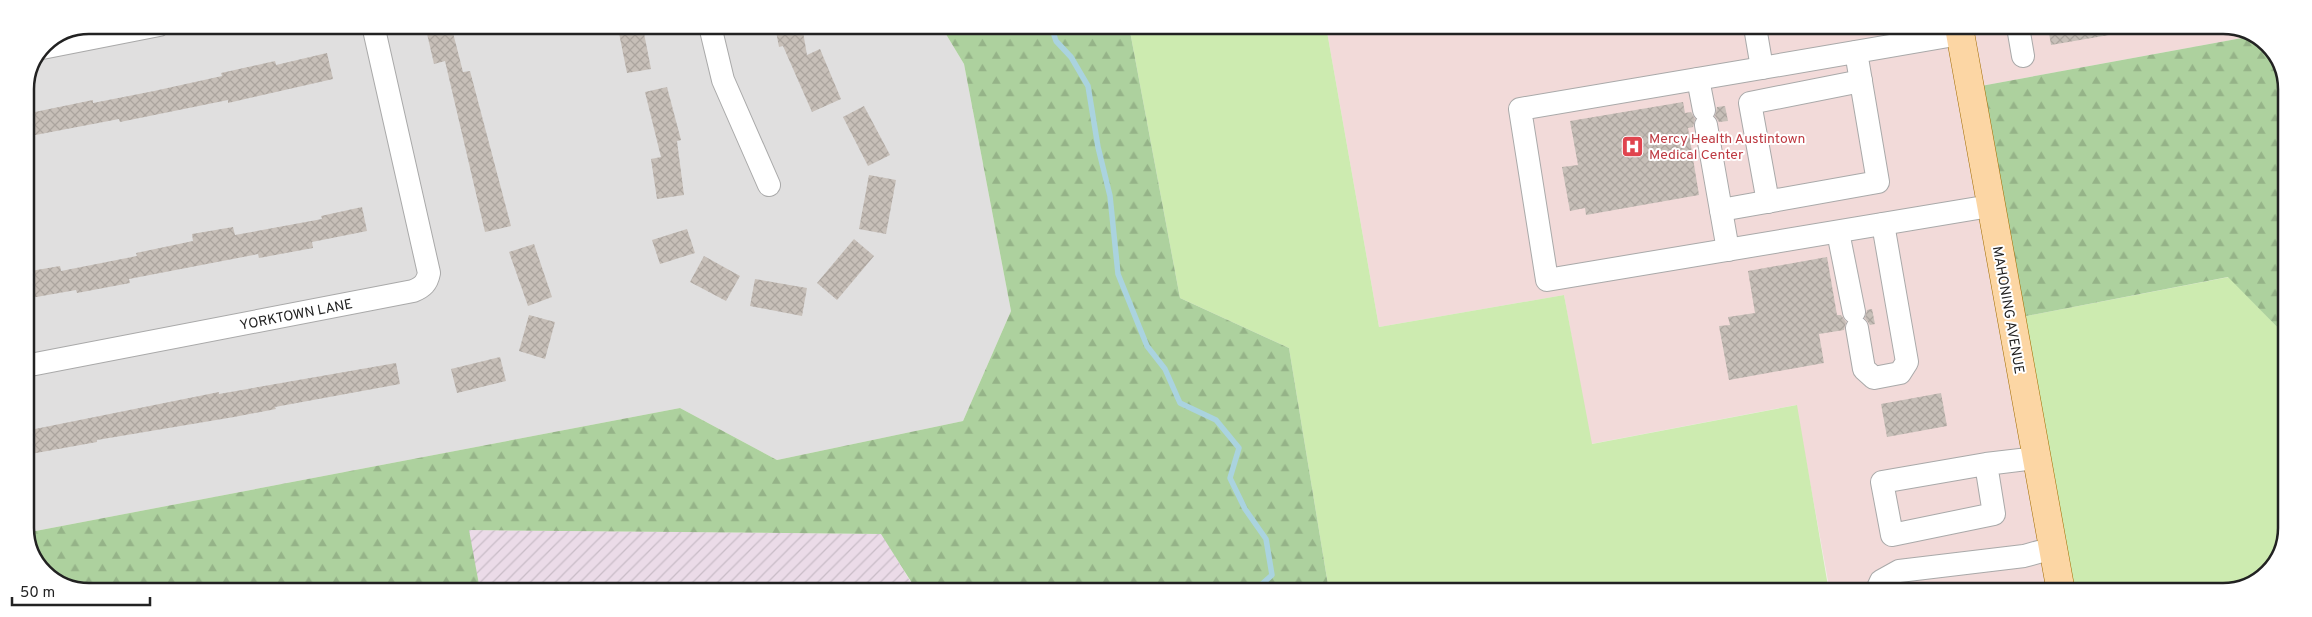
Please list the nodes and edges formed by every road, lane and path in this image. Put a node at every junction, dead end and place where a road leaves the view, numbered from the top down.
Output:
1 (113, 34) edge
2 (375, 34) edge
3 (712, 34) edge
4 (1756, 34) edge
5 (1941, 34) edge
6 (1961, 34) edge
7 (2019, 34) edge
8 (55, 45) edge
9 (1856, 52) junction
10 (2023, 56) dead end
11 (1762, 68) junction
12 (1698, 79) junction
13 (1861, 81) junction
14 (769, 185) dead end
15 (1768, 202) junction
16 (1990, 206) junction
17 (1721, 210) junction
18 (1882, 224) junction
19 (1838, 232) junction
20 (1728, 250) junction
21 (34, 364) edge
22 (2036, 458) junction
23 (1986, 464) junction
24 (2053, 548) junction
25 (1880, 583) edge
26 (2059, 583) edge

1 - 8 street
2 - 21 street, YORKTOWN LANE
3 - 14 street
4 - 11 street
5 - 9 street
6 - 16 main road, MAHONING AVENUE
7 - 10 street
9 - 11 street
9 - 13 street
11 - 12 street
12 - 17 street
12 - 20 street
13 - 15 street
13 - 15 street
15 - 17 street
16 - 18 street
16 - 22 main road, MAHONING AVENUE
17 - 20 street
18 - 19 street
18 - 19 street
19 - 20 street
22 - 23 street
22 - 24 main road, MAHONING AVENUE
23 - 23 street
24 - 25 street
24 - 26 main road, MAHONING AVENUE

